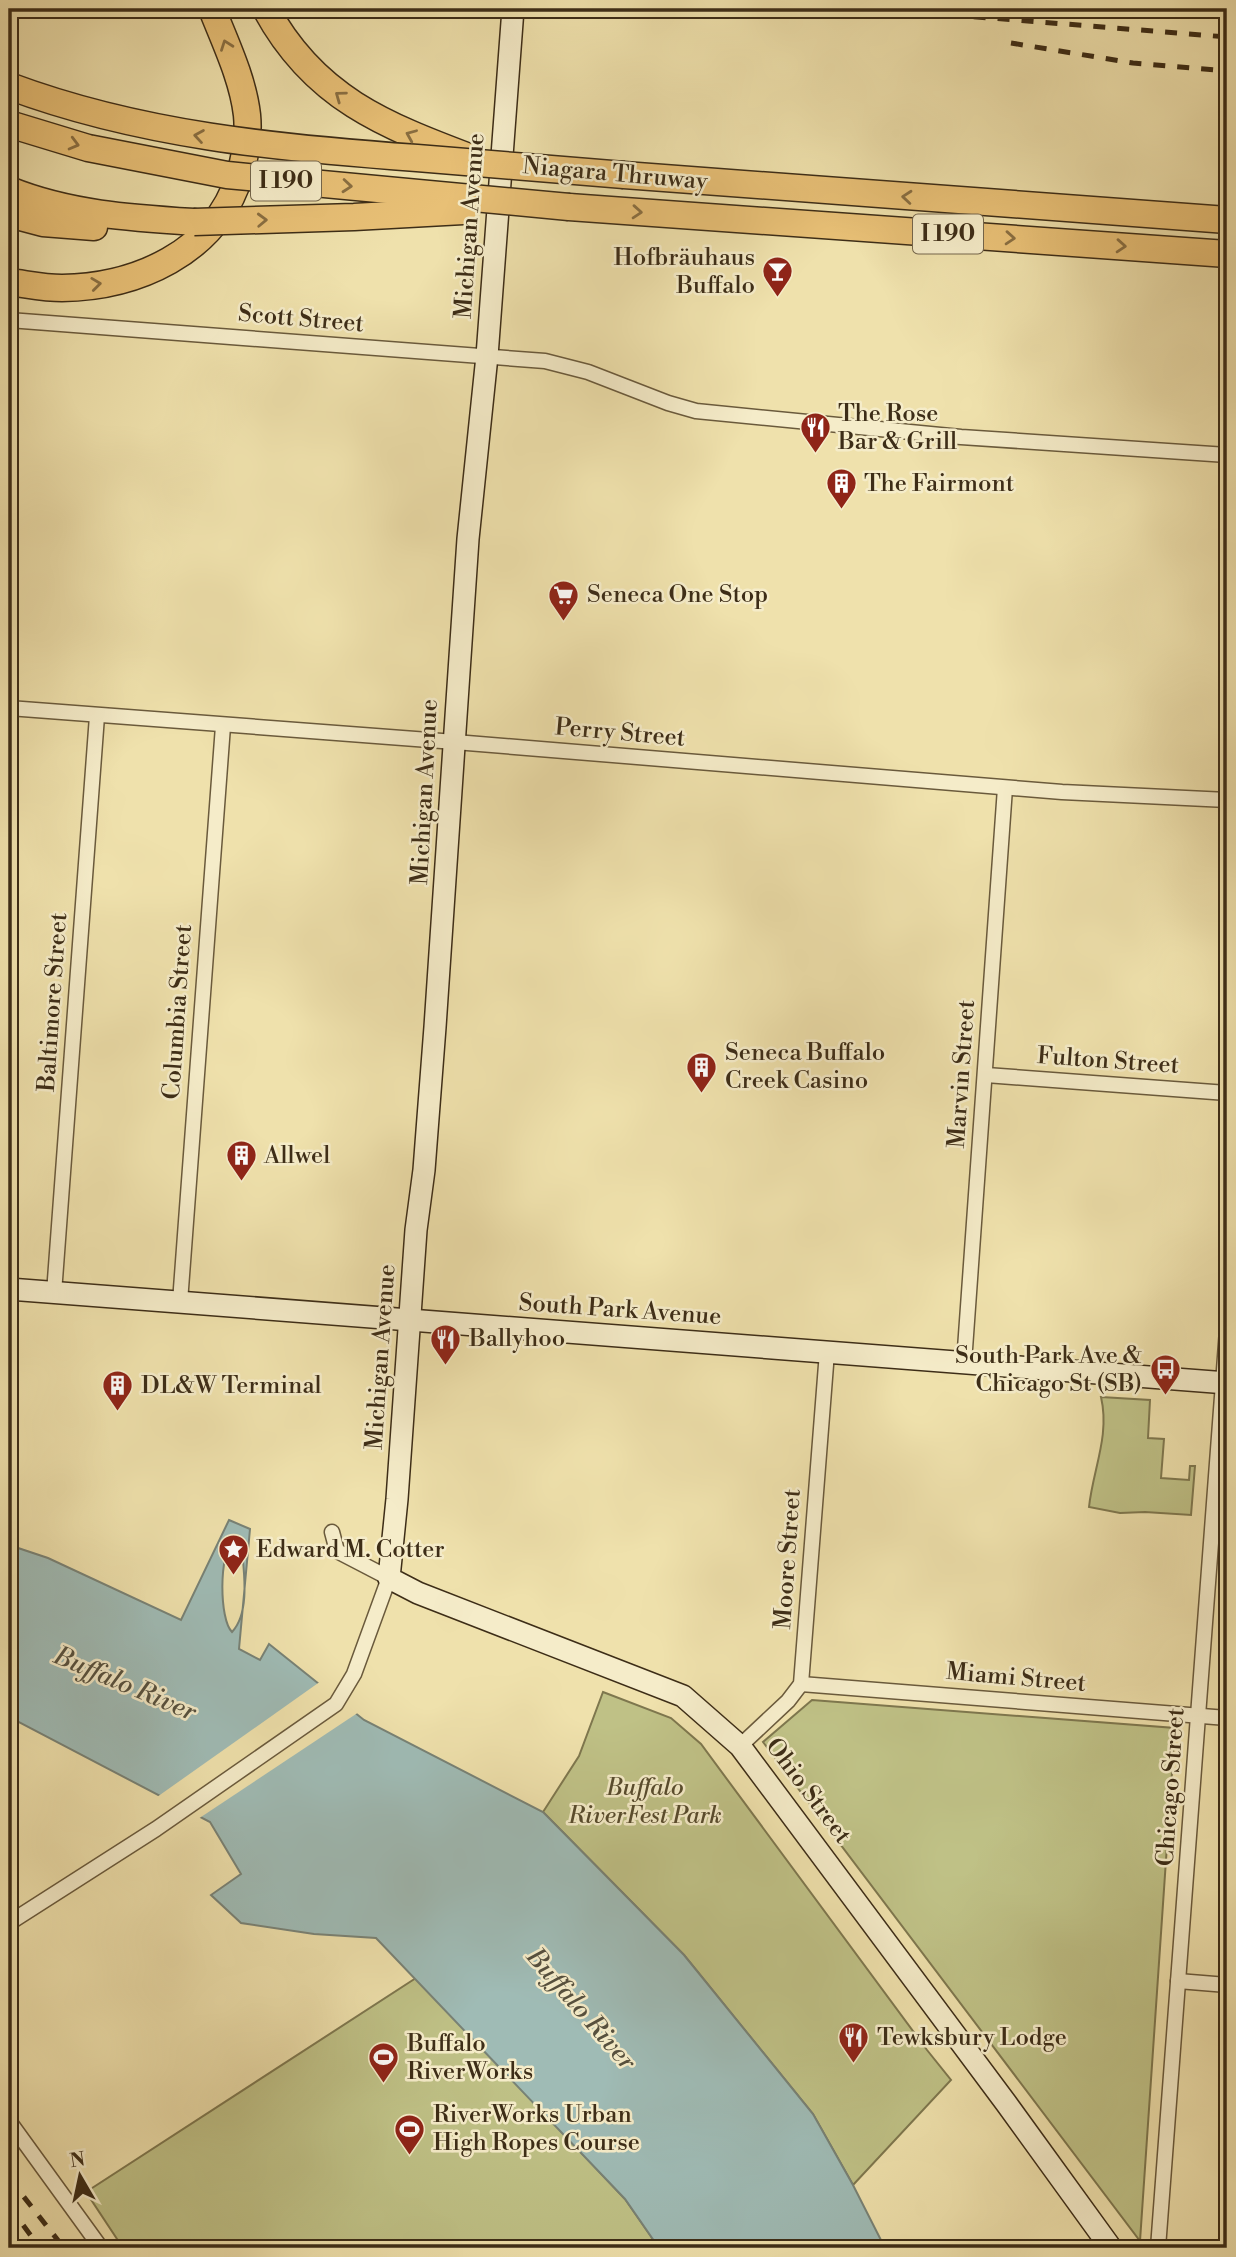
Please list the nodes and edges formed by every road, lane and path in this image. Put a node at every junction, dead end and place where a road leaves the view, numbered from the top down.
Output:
1 (212, 9) edge
2 (265, 9) edge
3 (513, 9) edge
4 (9, 86) edge
5 (9, 124) edge
6 (486, 164) junction
7 (9, 190) edge
8 (569, 208) junction
9 (9, 214) edge
10 (1227, 220) edge
11 (194, 222) junction
12 (1227, 254) edge
13 (9, 282) edge
14 (9, 320) edge
15 (487, 356) junction
16 (1227, 455) edge
17 (9, 708) edge
18 (97, 716) junction
19 (223, 726) junction
20 (455, 742) junction
21 (1005, 788) junction
22 (1227, 800) edge
23 (986, 1075) junction
24 (1227, 1093) edge
25 (9, 1289) edge
26 (54, 1293) junction
27 (180, 1302) junction
28 (410, 1320) junction
29 (1227, 1330) edge
30 (827, 1352) junction
31 (964, 1363) junction
32 (1226, 1383) edge
33 (332, 1532) dead end
34 (389, 1578) junction
35 (801, 1684) junction
36 (1199, 1715) junction
37 (1227, 1718) edge
38 (740, 1746) junction
39 (9, 1923) edge
40 (1178, 1981) junction
41 (1227, 1985) edge
42 (9, 2121) edge
43 (102, 2248) edge
44 (1111, 2248) edge
45 (1158, 2248) edge

13 -> 1 highway, bridge
6 -> 2 highway, bridge
3 - 15 street, Michigan Avenue, bridge
6 -> 4 highway, Niagara Thruway / I 190, bridge
5 -> 8 highway, Niagara Thruway / I 190, bridge
10 -> 6 highway, Niagara Thruway / I 190, bridge
7 - 11 highway
11 -> 8 highway, bridge
8 -> 12 highway, Niagara Thruway / I 190
9 - 11 highway
14 - 15 street, Scott Street
15 - 16 street, Scott Street
15 - 20 street, Michigan Avenue
17 - 18 street, Perry Street
18 - 19 street, Perry Street
18 - 26 street, Baltimore Street
19 - 20 street, Perry Street
19 - 27 street, Columbia Street
20 - 21 street, Perry Street
20 - 28 street, Michigan Avenue
21 - 22 street, Perry Street
21 - 23 street, Marvin Street
23 - 24 street, Fulton Street
23 - 31 street, Marvin Street
25 - 26 street, South Park Avenue
26 - 27 street, South Park Avenue
27 - 28 street, South Park Avenue
28 - 30 street, South Park Avenue
28 - 34 street, Michigan Avenue
29 - 32 street, Chicago Street
30 - 31 street, South Park Avenue
30 - 35 street, Moore Street
31 - 32 street, South Park Avenue
32 - 36 street, Chicago Street
33 - 34 street, Ohio Street
34 - 38 street, Ohio Street
34 - 39 street
35 - 36 street, Miami Street
35 - 38 street
36 - 37 street, Miami Street
36 - 40 street, Chicago Street
38 - 44 street, Ohio Street
40 - 41 street
40 - 45 street, Chicago Street
42 - 43 street

